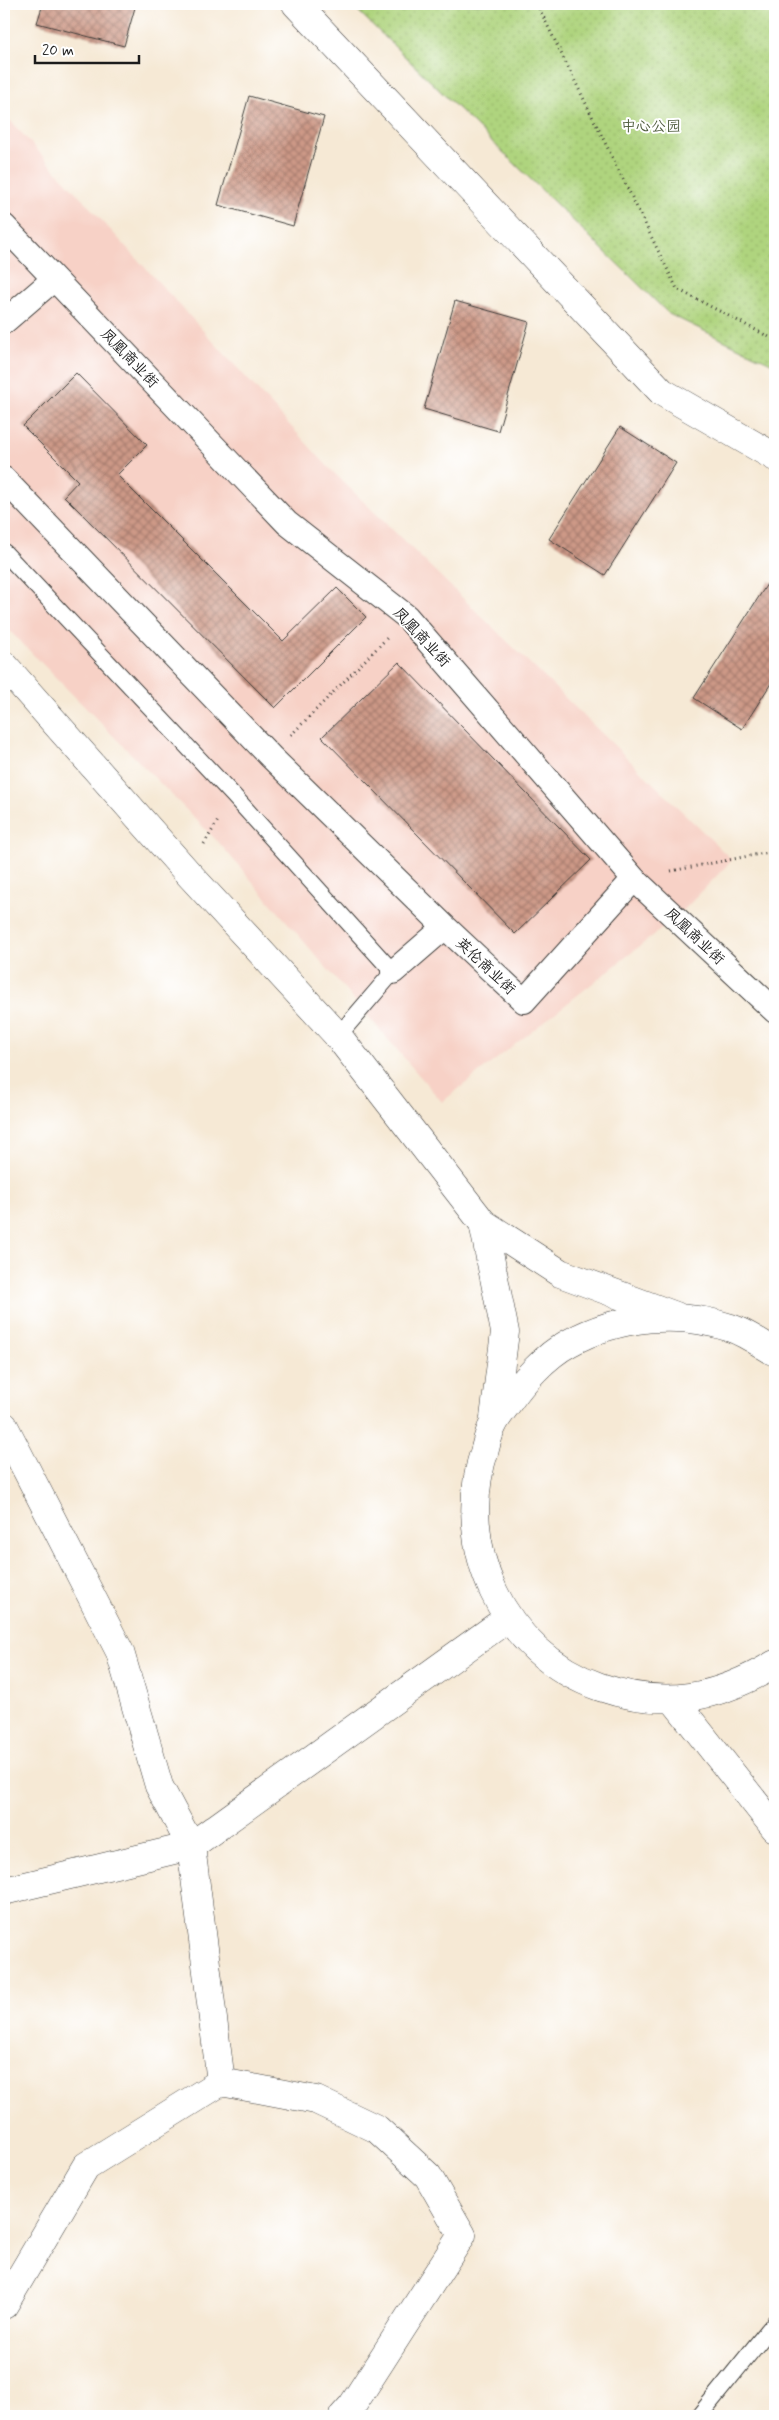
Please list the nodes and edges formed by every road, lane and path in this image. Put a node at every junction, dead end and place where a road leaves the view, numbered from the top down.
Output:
1 (296, 4) edge
2 (537, 4) edge
3 (4, 226) edge
4 (54, 279) junction
5 (4, 322) edge
6 (775, 340) edge
7 (775, 457) edge
8 (4, 479) edge
9 (4, 552) edge
10 (4, 665) edge
11 (775, 851) edge
12 (634, 879) junction
13 (445, 927) junction
14 (393, 972) junction
15 (775, 1011) edge
16 (338, 1036) junction
17 (483, 1223) junction
18 (676, 1316) junction
19 (775, 1352) edge
20 (493, 1425) junction
21 (4, 1426) edge
22 (508, 1618) junction
23 (775, 1664) edge
24 (673, 1699) junction
25 (775, 1828) edge
26 (192, 1846) junction
27 (4, 1891) edge
28 (221, 2082) junction
29 (4, 2305) edge
30 (775, 2322) edge
31 (343, 2416) edge
32 (699, 2416) edge

1 - 7 street
2 - 6 path
3 - 4 street, 凤凰商业街
4 - 5 street
4 - 12 street, 凤凰商业街
8 - 13 street
9 - 14 lane
10 - 16 street
11 - 12 path
12 - 13 street, 英伦商业街
12 - 15 street, 凤凰商业街
13 - 14 street, 英伦商业街
14 - 16 lane
16 - 17 street
17 - 18 street
17 - 20 street
18 - 19 street
18 - 20 street
20 - 22 street
21 - 26 street
22 - 24 street
22 - 26 street
23 - 24 street
24 - 25 street
26 - 27 street
26 - 28 street
28 - 29 street
28 - 31 street
30 - 32 lane

